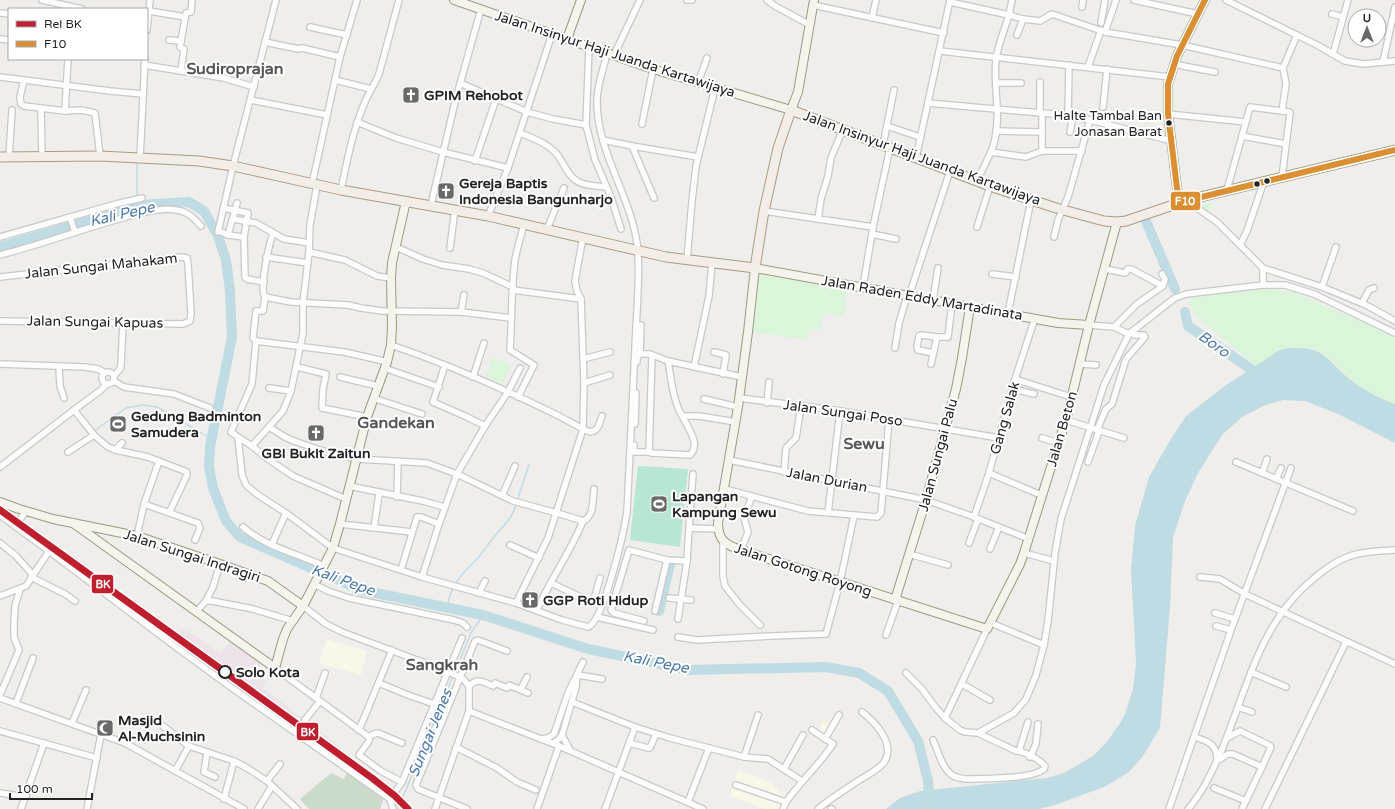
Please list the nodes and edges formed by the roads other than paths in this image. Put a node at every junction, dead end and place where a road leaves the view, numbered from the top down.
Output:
1 (42, 0) edge
2 (150, 0) edge
3 (192, 0) edge
4 (276, 0) edge
5 (357, 0) edge
6 (399, 0) edge
7 (454, 0) edge
8 (581, 0) edge
9 (640, 0) edge
10 (687, 0) edge
11 (692, 0) edge
12 (767, 0) edge
13 (876, 0) edge
14 (1012, 0) edge
15 (1084, 0) edge
16 (1105, 0) edge
17 (1116, 0) edge
18 (1134, 0) edge
19 (1205, 0) edge
20 (1226, 0) edge
21 (1348, 0) edge
22 (950, 1) edge
23 (813, 2) edge
24 (1082, 7) dead end
25 (1395, 7) edge
26 (78, 8) edge
27 (481, 9) junction
28 (149, 11) junction
29 (1198, 14) junction
30 (1332, 14) dead end
31 (1009, 15) junction
32 (148, 17) edge
33 (186, 17) junction
34 (1343, 17) junction
35 (872, 18) junction
36 (1023, 19) junction
37 (1101, 24) dead end
38 (310, 27) dead end
39 (809, 29) junction
40 (1103, 31) junction
41 (944, 32) junction
42 (552, 34) junction
43 (347, 35) junction
44 (1017, 35) dead end
45 (1297, 35) junction
46 (567, 39) junction
47 (169, 40) dead end
48 (181, 41) junction
49 (265, 42) junction
50 (1182, 45) junction
51 (589, 47) junction
52 (940, 50) junction
53 (611, 54) junction
54 (1333, 54) junction
55 (340, 57) junction
56 (707, 58) dead end
57 (996, 58) junction
58 (68, 60) edge
59 (1395, 61) edge
60 (144, 62) edge
61 (1383, 62) junction
62 (1173, 64) junction
63 (1069, 65) junction
64 (1088, 67) junction
65 (1283, 68) junction
66 (653, 69) junction
67 (1107, 69) junction
68 (181, 71) junction
69 (1215, 72) dead end
70 (0, 77) edge
71 (1170, 77) junction
72 (24, 80) junction
73 (335, 80) junction
74 (1040, 82) dead end
75 (460, 83) junction
76 (698, 83) junction
77 (996, 83) junction
78 (1021, 83) dead end
79 (67, 85) junction
80 (254, 87) junction
81 (715, 88) junction
82 (371, 89) junction
83 (894, 90) dead end
84 (143, 94) junction
85 (496, 99) junction
86 (251, 100) junction
87 (928, 103) junction
88 (1102, 107) dead end
89 (41, 108) junction
90 (12, 110) dead end
91 (791, 110) junction
92 (997, 110) junction
93 (65, 111) junction
94 (1282, 111) junction
95 (527, 112) junction
96 (1041, 113) junction
97 (1168, 114) junction
98 (327, 115) junction
99 (1071, 116) junction
100 (1090, 120) junction
101 (357, 122) junction
102 (1246, 122) junction
103 (642, 124) dead end
104 (586, 125) junction
105 (886, 128) junction
106 (843, 129) junction
107 (996, 131) junction
108 (1042, 132) junction
109 (1070, 132) dead end
110 (520, 133) junction
111 (1242, 136) junction
112 (603, 140) junction
113 (1172, 141) junction
114 (886, 143) junction
115 (1286, 144) junction
116 (632, 146) junction
117 (919, 147) junction
118 (1395, 150) edge
119 (1042, 151) junction
120 (1082, 151) junction
121 (443, 152) junction
122 (991, 152) junction
123 (100, 156) junction
124 (5, 157) edge
125 (42, 157) junction
126 (140, 157) junction
127 (698, 157) junction
128 (475, 161) junction
129 (233, 166) junction
130 (508, 168) junction
131 (950, 170) junction
132 (1282, 177) junction
133 (977, 181) junction
134 (1264, 181) junction
135 (315, 184) junction
136 (990, 186) junction
137 (606, 187) junction
138 (564, 188) dead end
139 (341, 190) junction
140 (1227, 190) junction
141 (142, 198) dead end
142 (654, 198) dead end
143 (1031, 200) junction
144 (406, 201) junction
145 (1181, 202) junction
146 (237, 203) dead end
147 (1066, 203) junction
148 (431, 205) junction
149 (223, 208) junction
150 (455, 209) junction
151 (236, 210) junction
152 (764, 212) junction
153 (488, 216) junction
154 (70, 218) junction
155 (233, 219) junction
156 (818, 219) junction
157 (248, 222) junction
158 (1117, 222) junction
159 (524, 224) junction
160 (201, 226) dead end
161 (873, 227) junction
162 (977, 227) dead end
163 (547, 229) junction
164 (621, 229) dead end
165 (74, 231) junction
166 (272, 233) junction
167 (872, 234) junction
168 (228, 235) junction
169 (0, 237) edge
170 (244, 237) junction
171 (583, 237) junction
172 (1054, 237) dead end
173 (896, 239) dead end
174 (310, 243) junction
175 (1240, 245) junction
176 (396, 246) junction
177 (1336, 246) dead end
178 (450, 248) dead end
179 (638, 251) junction
180 (309, 252) junction
181 (0, 255) edge
182 (266, 257) junction
183 (687, 260) junction
184 (308, 263) junction
185 (712, 263) junction
186 (755, 268) junction
187 (938, 268) dead end
188 (1105, 268) junction
189 (1263, 268) junction
190 (992, 274) dead end
191 (1162, 274) dead end
192 (0, 277) edge
193 (1016, 277) junction
194 (391, 278) junction
195 (264, 282) junction
196 (1263, 285) junction
197 (1163, 286) junction
198 (1322, 287) junction
199 (863, 288) junction
200 (1374, 288) dead end
201 (513, 289) junction
202 (464, 295) dead end
203 (908, 296) junction
204 (265, 297) junction
205 (580, 299) junction
206 (933, 300) junction
207 (303, 303) junction
208 (952, 304) junction
209 (1362, 304) junction
210 (970, 307) junction
211 (392, 311) junction
212 (461, 312) junction
213 (1008, 313) junction
214 (511, 318) junction
215 (1035, 318) junction
216 (0, 321) edge
217 (190, 321) joint
218 (1395, 321) edge
219 (123, 323) junction
220 (641, 325) dead end
221 (1089, 325) junction
222 (1114, 327) junction
223 (1130, 333) junction
224 (1395, 333) edge
225 (937, 336) junction
226 (256, 341) junction
227 (484, 343) dead end
228 (391, 345) junction
229 (301, 346) junction
230 (895, 348) dead end
231 (610, 352) dead end
232 (714, 352) dead end
233 (933, 353) junction
234 (640, 354) junction
235 (652, 355) junction
236 (583, 359) junction
237 (668, 361) junction
238 (0, 364) edge
239 (930, 364) dead end
240 (1080, 364) junction
241 (386, 365) junction
242 (444, 365) junction
243 (1096, 365) dead end
244 (694, 366) junction
245 (59, 367) junction
246 (296, 367) junction
247 (520, 368) dead end
248 (105, 373) junction
249 (723, 374) junction
250 (610, 375) dead end
251 (742, 377) junction
252 (114, 378) junction
253 (340, 378) dead end
254 (473, 378) junction
255 (1015, 379) junction
256 (770, 382) dead end
257 (584, 383) junction
258 (107, 384) junction
259 (378, 386) junction
260 (439, 387) junction
261 (269, 388) dead end
262 (1013, 389) junction
263 (291, 391) junction
264 (508, 392) junction
265 (1034, 394) dead end
266 (518, 397) junction
267 (1071, 397) junction
268 (64, 398) dead end
269 (373, 398) junction
270 (740, 398) junction
271 (704, 399) dead end
272 (767, 403) junction
273 (801, 406) junction
274 (738, 407) junction
275 (210, 408) dead end
276 (74, 410) junction
277 (840, 411) junction
278 (422, 414) dead end
279 (602, 416) dead end
280 (683, 416) junction
281 (367, 417) junction
282 (889, 420) junction
283 (1066, 420) junction
284 (736, 422) junction
285 (269, 426) junction
286 (485, 426) junction
287 (945, 428) junction
288 (1090, 428) junction
289 (583, 429) junction
290 (1098, 431) junction
291 (94, 435) junction
292 (238, 437) junction
293 (999, 438) junction
294 (1042, 438) dead end
295 (1124, 438) dead end
296 (122, 443) dead end
297 (1059, 443) junction
298 (252, 446) junction
299 (115, 450) junction
300 (68, 452) dead end
301 (649, 452) junction
302 (357, 459) junction
303 (1267, 459) dead end
304 (729, 460) junction
305 (158, 461) junction
306 (398, 461) junction
307 (1088, 462) dead end
308 (1236, 462) dead end
309 (515, 466) dead end
310 (0, 467) edge
311 (1281, 468) dead end
312 (1291, 468) dead end
313 (784, 472) junction
314 (989, 473) junction
315 (1262, 473) junction
316 (457, 474) junction
317 (693, 474) dead end
318 (1276, 479) junction
319 (833, 482) junction
320 (1285, 483) junction
321 (349, 486) junction
322 (594, 489) dead end
323 (725, 489) junction
324 (882, 490) junction
325 (379, 494) junction
326 (1042, 495) junction
327 (502, 496) junction
328 (752, 496) junction
329 (397, 497) junction
330 (346, 499) junction
331 (926, 500) junction
332 (0, 502) edge
333 (144, 504) junction
334 (444, 507) junction
335 (26, 511) junction
336 (1353, 511) dead end
337 (169, 513) junction
338 (286, 513) junction
339 (557, 513) junction
340 (828, 513) junction
341 (0, 515) edge
342 (854, 516) junction
343 (976, 518) junction
344 (19, 521) dead end
345 (583, 522) junction
346 (73, 523) junction
347 (340, 524) junction
348 (438, 524) junction
349 (243, 527) dead end
350 (999, 527) junction
351 (374, 528) junction
352 (689, 528) junction
353 (718, 529) junction
354 (412, 532) junction
355 (137, 536) junction
356 (1029, 539) junction
357 (195, 540) dead end
358 (723, 541) junction
359 (0, 543) edge
360 (969, 543) dead end
361 (272, 544) junction
362 (510, 545) dead end
363 (333, 548) junction
364 (990, 548) dead end
365 (49, 550) junction
366 (741, 550) junction
367 (1395, 550) edge
368 (1024, 553) junction
369 (909, 554) junction
370 (539, 558) junction
371 (667, 560) junction
372 (687, 561) junction
373 (1054, 561) junction
374 (220, 564) junction
375 (948, 565) dead end
376 (323, 567) junction
377 (401, 570) junction
378 (32, 576) junction
379 (1200, 577) dead end
380 (422, 578) junction
381 (600, 578) dead end
382 (485, 581) dead end
383 (840, 582) junction
384 (315, 583) junction
385 (551, 583) junction
386 (20, 590) junction
387 (480, 593) junction
388 (1245, 594) junction
389 (0, 596) edge
390 (669, 598) dead end
391 (681, 600) junction
392 (691, 600) dead end
393 (896, 600) junction
394 (75, 601) dead end
395 (206, 601) junction
396 (516, 604) junction
397 (303, 606) junction
398 (537, 610) junction
399 (655, 611) dead end
400 (1282, 611) junction
401 (196, 612) junction
402 (1215, 613) dead end
403 (597, 617) junction
404 (678, 619) dead end
405 (1235, 619) junction
406 (293, 621) junction
407 (644, 621) dead end
408 (760, 625) dead end
409 (467, 626) dead end
410 (989, 626) junction
411 (1216, 626) dead end
412 (653, 630) dead end
413 (1231, 630) junction
414 (886, 634) dead end
415 (678, 637) dead end
416 (462, 638) dead end
417 (1346, 642) junction
418 (1044, 644) junction
419 (392, 650) junction
420 (507, 651) dead end
421 (278, 657) junction
422 (33, 658) dead end
423 (266, 662) junction
424 (583, 662) dead end
425 (1395, 664) edge
426 (275, 668) junction
427 (448, 672) junction
428 (1251, 672) junction
429 (325, 673) dead end
430 (906, 673) dead end
431 (578, 675) junction
432 (458, 676) junction
433 (527, 678) dead end
434 (602, 680) dead end
435 (379, 683) junction
436 (962, 684) junction
437 (469, 686) junction
438 (1286, 687) dead end
439 (521, 689) junction
440 (86, 690) dead end
441 (528, 693) dead end
442 (0, 696) edge
443 (318, 699) junction
444 (990, 700) dead end
445 (572, 702) junction
446 (16, 703) junction
447 (434, 704) junction
448 (1238, 707) junction
449 (469, 711) junction
450 (862, 712) dead end
451 (1252, 712) dead end
452 (758, 715) dead end
453 (839, 715) dead end
454 (945, 718) junction
455 (305, 720) dead end
456 (1028, 722) dead end
457 (72, 723) junction
458 (1038, 724) dead end
459 (163, 726) dead end
460 (635, 726) junction
461 (0, 730) edge
462 (359, 730) junction
463 (812, 730) dead end
464 (978, 733) junction
465 (102, 734) junction
466 (656, 734) junction
467 (562, 735) junction
468 (803, 735) dead end
469 (1195, 736) junction
470 (369, 737) junction
471 (1226, 738) junction
472 (541, 739) junction
473 (825, 739) junction
474 (933, 740) dead end
475 (402, 742) dead end
476 (44, 743) junction
477 (553, 743) junction
478 (629, 743) junction
479 (189, 746) junction
480 (559, 746) junction
481 (456, 747) junction
482 (709, 748) junction
483 (571, 751) junction
484 (1019, 751) junction
485 (207, 753) junction
486 (1030, 756) junction
487 (744, 757) junction
488 (97, 758) junction
489 (234, 761) junction
490 (1216, 761) junction
491 (280, 764) dead end
492 (1262, 767) junction
493 (784, 768) junction
494 (175, 771) junction
495 (618, 772) junction
496 (215, 777) dead end
497 (267, 781) junction
498 (802, 781) junction
499 (402, 782) junction
500 (736, 785) dead end
501 (272, 786) junction
502 (1214, 788) dead end
503 (536, 790) dead end
504 (0, 793) edge
505 (26, 798) junction
506 (439, 798) junction
507 (224, 799) junction
508 (390, 799) junction
509 (1246, 801) junction
510 (786, 802) junction
511 (691, 805) edge
512 (1191, 808) edge
513 (21, 809) edge
514 (87, 809) edge
515 (244, 809) edge
516 (258, 809) edge
517 (297, 809) edge
518 (393, 809) edge
519 (435, 809) edge
520 (467, 809) edge
521 (537, 809) edge
522 (605, 809) edge
523 (703, 809) edge
524 (783, 809) edge
525 (818, 809) edge
526 (1169, 809) edge
527 (1242, 809) edge
528 (1265, 809) edge

1 - 26 street
2 - 28 street
3 - 33 street
4 - 49 street
5 - 43 street
6 - 82 street
7 - 27 main road, Jalan Insinyur Haji Juanda Kartawijaya
8 - 46 main road
9 - 53 street
10 - 11 street
12 - 39 street
13 - 35 street
14 - 31 street
15 - 24 street
16 - 37 street
17 - 40 street
18 - 29 street
19 - 29 main road
20 - 45 street
21 - 34 street
22 - 31 street
22 - 41 street
23 - 35 street
23 - 39 main road
25 - 61 street
27 - 42 main road, Jalan Insinyur Haji Juanda Kartawijaya
27 - 75 street
28 - 32 street
28 - 33 street
29 - 50 main road
30 - 34 street
31 - 36 street
31 - 57 street
33 - 48 street
34 - 54 street
35 - 41 street
36 - 40 street
36 - 44 street
38 - 43 street
39 - 91 main road
40 - 50 street
40 - 64 street
41 - 52 street
42 - 46 main road, Jalan Insinyur Haji Juanda Kartawijaya
42 - 95 street
43 - 55 street
45 - 54 street
45 - 65 street
46 - 51 main road, Jalan Insinyur Haji Juanda Kartawijaya
47 - 48 street
48 - 68 street
49 - 55 street
49 - 80 street
50 - 62 main road
50 - 65 street
51 - 53 main road, Jalan Insinyur Haji Juanda Kartawijaya
51 - 104 street
52 - 57 street
52 - 87 street
53 - 66 main road, Jalan Insinyur Haji Juanda Kartawijaya
53 - 112 street
54 - 61 street
55 - 73 street
56 - 76 street
57 - 63 street
57 - 77 street
58 - 79 street
59 - 61 street
60 - 68 street
60 - 84 street
62 - 69 street
62 - 71 main road
63 - 64 street
63 - 99 street
64 - 67 street
65 - 94 street
66 - 76 main road, Jalan Insinyur Haji Juanda Kartawijaya
66 - 103 street
67 - 71 street
67 - 88 street
68 - 80 street
70 - 72 street
71 - 97 main road
72 - 79 street
72 - 89 street
73 - 82 street
73 - 98 street
74 - 96 street
75 - 85 street
75 - 121 street
76 - 81 main road, Jalan Insinyur Haji Juanda Kartawijaya
77 - 78 street
77 - 92 street
79 - 84 street
79 - 93 street
80 - 86 street
81 - 91 main road, Jalan Insinyur Haji Juanda Kartawijaya
81 - 127 street
82 - 101 street
83 - 105 street
84 - 126 street
85 - 95 street
85 - 128 street
86 - 98 street
86 - 129 street
87 - 92 street
87 - 117 street
89 - 93 street
89 - 125 street
90 - 124 street
91 - 106 main road, Jalan Insinyur Haji Juanda Kartawijaya
91 - 152 main road
92 - 96 street
92 - 107 street
93 - 123 street
94 - 102 street
94 - 115 street
95 - 104 street
95 - 110 street
96 - 99 street
96 - 108 street
97 - 102 street
97 - 113 main road
98 - 135 street
99 - 100 street
99 - 109 street
100 - 113 street
100 - 120 street
101 - 121 street
101 - 139 street
102 - 111 street
104 - 137 street
105 - 114 street
105 - 117 street
106 - 114 main road, Jalan Insinyur Haji Juanda Kartawijaya
106 - 156 street
107 - 108 street
107 - 122 street
108 - 119 street
110 - 130 street
110 - 137 street
111 - 115 street
111 - 140 street
112 - 116 street
112 - 179 street
113 - 145 main road
114 - 117 main road, Jalan Insinyur Haji Juanda Kartawijaya
114 - 161 street
115 - 132 street
116 - 127 street
116 - 142 street
117 - 131 main road, Jalan Insinyur Haji Juanda Kartawijaya
118 - 132 main road, Jalan Insinyur Haji Juanda Kartawijaya
119 - 120 street
119 - 122 street
120 - 147 street
121 - 128 street
121 - 148 street
122 - 133 street
123 - 125 main road
123 - 126 main road
124 - 125 main road
126 - 129 main road
127 - 183 street
128 - 130 street
129 - 135 main road
129 - 149 street
130 - 153 street
131 - 133 main road, Jalan Insinyur Haji Juanda Kartawijaya
131 - 203 street
132 - 134 main road, Jalan Insinyur Haji Juanda Kartawijaya
133 - 136 main road, Jalan Insinyur Haji Juanda Kartawijaya
134 - 140 main road, Jalan Insinyur Haji Juanda Kartawijaya
134 - 175 street
135 - 139 main road
135 - 174 street
136 - 143 main road, Jalan Insinyur Haji Juanda Kartawijaya
136 - 162 street
137 - 164 street
138 - 163 street
139 - 144 main road
140 - 145 main road, Jalan Insinyur Haji Juanda Kartawijaya
141 - 154 street
143 - 147 main road, Jalan Insinyur Haji Juanda Kartawijaya
143 - 193 street
144 - 148 main road
144 - 176 main road
145 - 158 main road, Jalan Insinyur Haji Juanda Kartawijaya
145 - 175 street
146 - 151 street
147 - 158 main road, Jalan Insinyur Haji Juanda Kartawijaya
147 - 172 street
148 - 150 main road
149 - 151 street
149 - 168 street
150 - 153 main road
150 - 178 street
151 - 155 street
151 - 157 street
152 - 156 street
152 - 186 main road
153 - 159 main road
154 - 165 street
154 - 169 street
155 - 157 street
155 - 168 street
156 - 161 street
157 - 166 street
157 - 170 street
158 - 188 main road, Jalan Beton
159 - 163 main road
159 - 201 street
160 - 165 street
161 - 167 street
163 - 171 main road
165 - 181 street
166 - 174 street
166 - 182 street
167 - 173 street
167 - 199 street
168 - 170 street
170 - 195 street
171 - 179 main road
171 - 205 street
174 - 180 street
175 - 189 street
176 - 194 main road
176 - 201 street
177 - 198 street
179 - 183 main road
179 - 403 street
180 - 184 street
180 - 194 street
182 - 184 street
182 - 195 street
183 - 185 main road
184 - 207 street
185 - 186 main road
185 - 244 street
186 - 199 main road, Jalan Raden Eddy Martadinata
186 - 251 main road
187 - 206 street
188 - 197 street
188 - 221 main road, Jalan Beton
189 - 196 street
189 - 198 street
190 - 193 street
191 - 197 street
192 - 217 street, Jalan Sungai Mahakam
193 - 213 street
194 - 211 main road
195 - 204 street
196 - 223 street
196 - 224 street
197 - 222 street
198 - 209 street
199 - 203 main road, Jalan Raden Eddy Martadinata
200 - 209 street
201 - 205 street
201 - 214 street
202 - 212 street
203 - 206 main road, Jalan Raden Eddy Martadinata
203 - 230 street
204 - 207 street
204 - 226 street
205 - 236 street
206 - 208 main road, Jalan Raden Eddy Martadinata
207 - 211 street
207 - 229 street
208 - 210 main road, Jalan Raden Eddy Martadinata
208 - 225 street
209 - 218 street
210 - 213 main road, Jalan Raden Eddy Martadinata
210 - 287 main road, Jalan Sungai Palu
211 - 212 street
211 - 228 main road
212 - 214 street
213 - 215 main road, Jalan Raden Eddy Martadinata
214 - 266 street
215 - 221 main road, Jalan Raden Eddy Martadinata
215 - 255 street, Gang Salak
216 - 219 street, Jalan Sungai Kapuas
217 - 219 street, Jalan Sungai Kapuas
219 - 252 street
220 - 234 street
221 - 222 street
221 - 240 main road, Jalan Beton
222 - 223 street
223 - 288 street
223 - 290 street
225 - 233 street
225 - 233 street
226 - 229 street
226 - 292 street
227 - 254 street
228 - 241 main road
228 - 242 street
229 - 241 street
229 - 246 street
231 - 236 street
232 - 249 street
233 - 239 street
234 - 235 street
234 - 301 street
235 - 237 street
235 - 301 street
236 - 257 street
237 - 244 street
237 - 280 street
238 - 245 street
240 - 243 street
240 - 267 main road, Jalan Beton
241 - 259 main road
241 - 260 street
242 - 254 street
242 - 260 street
244 - 249 street
245 - 248 street
245 - 268 street
246 - 263 street
246 - 281 street
247 - 264 street
248 - 252 street
248 - 258 street
249 - 251 street
250 - 257 street
251 - 270 main road
252 - 258 street
252 - 275 street
253 - 259 street
254 - 264 street
255 - 262 street, Gang Salak
255 - 267 street
256 - 272 street
257 - 289 street
258 - 276 street
259 - 269 main road
260 - 286 street
261 - 263 street
262 - 265 street
262 - 293 street, Gang Salak
263 - 285 street
264 - 266 street
264 - 286 street
266 - 289 street
267 - 283 main road, Jalan Beton
269 - 278 street
269 - 281 main road
270 - 272 street, Jalan Sungai Poso
270 - 274 main road
271 - 274 street
272 - 273 street, Jalan Sungai Poso
273 - 277 street, Jalan Sungai Poso
273 - 313 street
274 - 284 main road
276 - 291 street
276 - 310 street
277 - 282 street, Jalan Sungai Poso
277 - 319 street
279 - 289 street
280 - 284 street
280 - 301 street
281 - 302 main road
282 - 287 street, Jalan Sungai Poso
282 - 324 street
283 - 288 street
283 - 297 main road, Jalan Beton
284 - 304 main road
285 - 298 street
285 - 302 street
286 - 316 street
287 - 293 street, Jalan Sungai Poso
287 - 331 main road, Jalan Sungai Palu
288 - 290 street
288 - 373 street
289 - 339 street
290 - 295 street
290 - 307 street
291 - 299 street
291 - 300 street
292 - 298 street
292 - 338 street
293 - 314 street, Gang Salak
294 - 297 street
296 - 299 street
297 - 326 main road, Jalan Beton
298 - 330 street
299 - 305 street
302 - 306 street
302 - 321 main road
303 - 315 street
304 - 313 street, Jalan Durian
304 - 323 main road
305 - 333 street
305 - 337 street
306 - 316 street
306 - 329 street
308 - 315 street
309 - 327 street
311 - 318 street
312 - 320 street
313 - 319 street, Jalan Durian
314 - 326 street
314 - 343 street, Gang Salak
315 - 318 street
316 - 327 street
316 - 334 street
317 - 352 street
318 - 320 street
319 - 324 street, Jalan Durian
319 - 340 street
320 - 336 street
320 - 388 street
321 - 325 street
321 - 330 main road
322 - 345 street
323 - 328 street
323 - 353 main road
324 - 331 street, Jalan Durian
324 - 342 street
325 - 329 street
325 - 351 street
326 - 356 main road, Jalan Beton
327 - 339 street
328 - 340 street
328 - 366 street
329 - 334 street
330 - 347 main road
331 - 343 street, Jalan Durian
331 - 369 main road, Jalan Sungai Palu
332 - 335 main road, Jalan Sungai Indragiri
333 - 337 street
333 - 355 street
334 - 348 street
335 - 344 street
335 - 346 main road, Jalan Sungai Indragiri
337 - 357 street
338 - 361 street
338 - 363 street
339 - 345 street
339 - 370 street
340 - 342 street
341 - 365 street
342 - 383 street
343 - 350 street, Jalan Durian
343 - 360 street, Gang Salak
345 - 385 street
346 - 355 main road, Jalan Sungai Indragiri
346 - 401 main road
347 - 351 street
347 - 363 main road
348 - 354 street
348 - 380 street
349 - 361 street
350 - 356 street, Jalan Durian
350 - 364 street
351 - 354 street
352 - 353 street
352 - 372 street
353 - 358 main road, Jalan Gotong Royong
354 - 377 street
355 - 374 main road, Jalan Sungai Indragiri
356 - 368 main road, Jalan Beton
358 - 366 main road, Jalan Gotong Royong
358 - 408 street
359 - 378 street
361 - 376 street
362 - 370 street
363 - 376 main road
363 - 377 street
365 - 378 street
365 - 508 street
366 - 383 main road, Jalan Gotong Royong
367 - 400 street
368 - 373 street
368 - 410 main road, Jalan Beton
369 - 375 street
369 - 393 main road, Jalan Sungai Palu
370 - 396 street
371 - 372 street
371 - 399 street
371 - 407 street
372 - 391 street
373 - 418 street
374 - 395 street
374 - 397 main road, Jalan Sungai Indragiri
376 - 384 main road
377 - 380 street
378 - 386 street
378 - 394 street
379 - 388 street
380 - 387 street
381 - 385 street
382 - 387 street
383 - 393 main road, Jalan Gotong Royong
383 - 415 street
384 - 397 main road
384 - 409 street
385 - 398 street
386 - 389 street
386 - 442 street
387 - 396 street
388 - 400 street
388 - 405 street
390 - 391 street
391 - 392 street
391 - 404 street
393 - 410 main road, Jalan Gotong Royong
393 - 414 street
395 - 401 street
395 - 406 street
396 - 398 street
397 - 406 main road
397 - 419 street
398 - 403 street
400 - 417 street
400 - 428 street
401 - 423 main road
402 - 405 street
403 - 412 street
405 - 413 street
406 - 421 main road
410 - 418 street
410 - 436 street
411 - 413 street
413 - 469 street
416 - 427 street
417 - 425 street
417 - 528 street
418 - 464 street
419 - 427 street
419 - 435 street
420 - 432 street
421 - 423 main road
421 - 426 main road
422 - 446 street
423 - 426 main road
424 - 431 street
426 - 443 street
427 - 432 street
427 - 447 street
428 - 438 street
428 - 448 street
429 - 443 street
430 - 454 street
431 - 434 street
431 - 445 street
431 - 472 street
432 - 437 street
432 - 506 street
433 - 439 street
435 - 447 street
435 - 462 street
436 - 444 street
436 - 454 street
437 - 439 street
437 - 449 street
439 - 441 street
440 - 457 street
442 - 446 street
443 - 455 street
443 - 462 street
445 - 460 street
445 - 467 street
446 - 457 street
447 - 499 street
448 - 451 street
448 - 471 street
449 - 472 street
449 - 481 street
450 - 525 street
452 - 487 street
453 - 473 street
454 - 464 street
456 - 484 street
457 - 465 street
458 - 486 street
459 - 479 street
460 - 466 street
460 - 478 street
461 - 476 street
462 - 470 street
463 - 473 street
464 - 484 street
465 - 488 street
465 - 494 street
466 - 478 street
466 - 482 street
467 - 477 street
467 - 483 street
468 - 493 street
469 - 490 street
469 - 526 street
470 - 475 street
470 - 499 street
471 - 490 street
471 - 492 street
472 - 477 street
473 - 498 street
474 - 486 street
476 - 488 street
476 - 505 street
477 - 480 street
478 - 495 street
479 - 485 street
479 - 494 street
480 - 483 street
480 - 521 street
481 - 503 street
481 - 506 street
482 - 487 street
482 - 511 street
483 - 495 street
484 - 486 street
485 - 489 street
485 - 496 street
487 - 493 street
488 - 514 street
489 - 497 street
489 - 507 street
490 - 492 street
490 - 512 street
491 - 497 street
492 - 509 street
493 - 498 street
494 - 507 street
495 - 511 street
495 - 522 street
497 - 501 street
498 - 510 street
499 - 508 street
500 - 510 street
501 - 516 street
501 - 517 street
502 - 509 street
504 - 505 street
505 - 513 street
506 - 519 street
506 - 520 street
507 - 515 street
508 - 518 street
509 - 527 street
510 - 524 street
511 - 523 street

